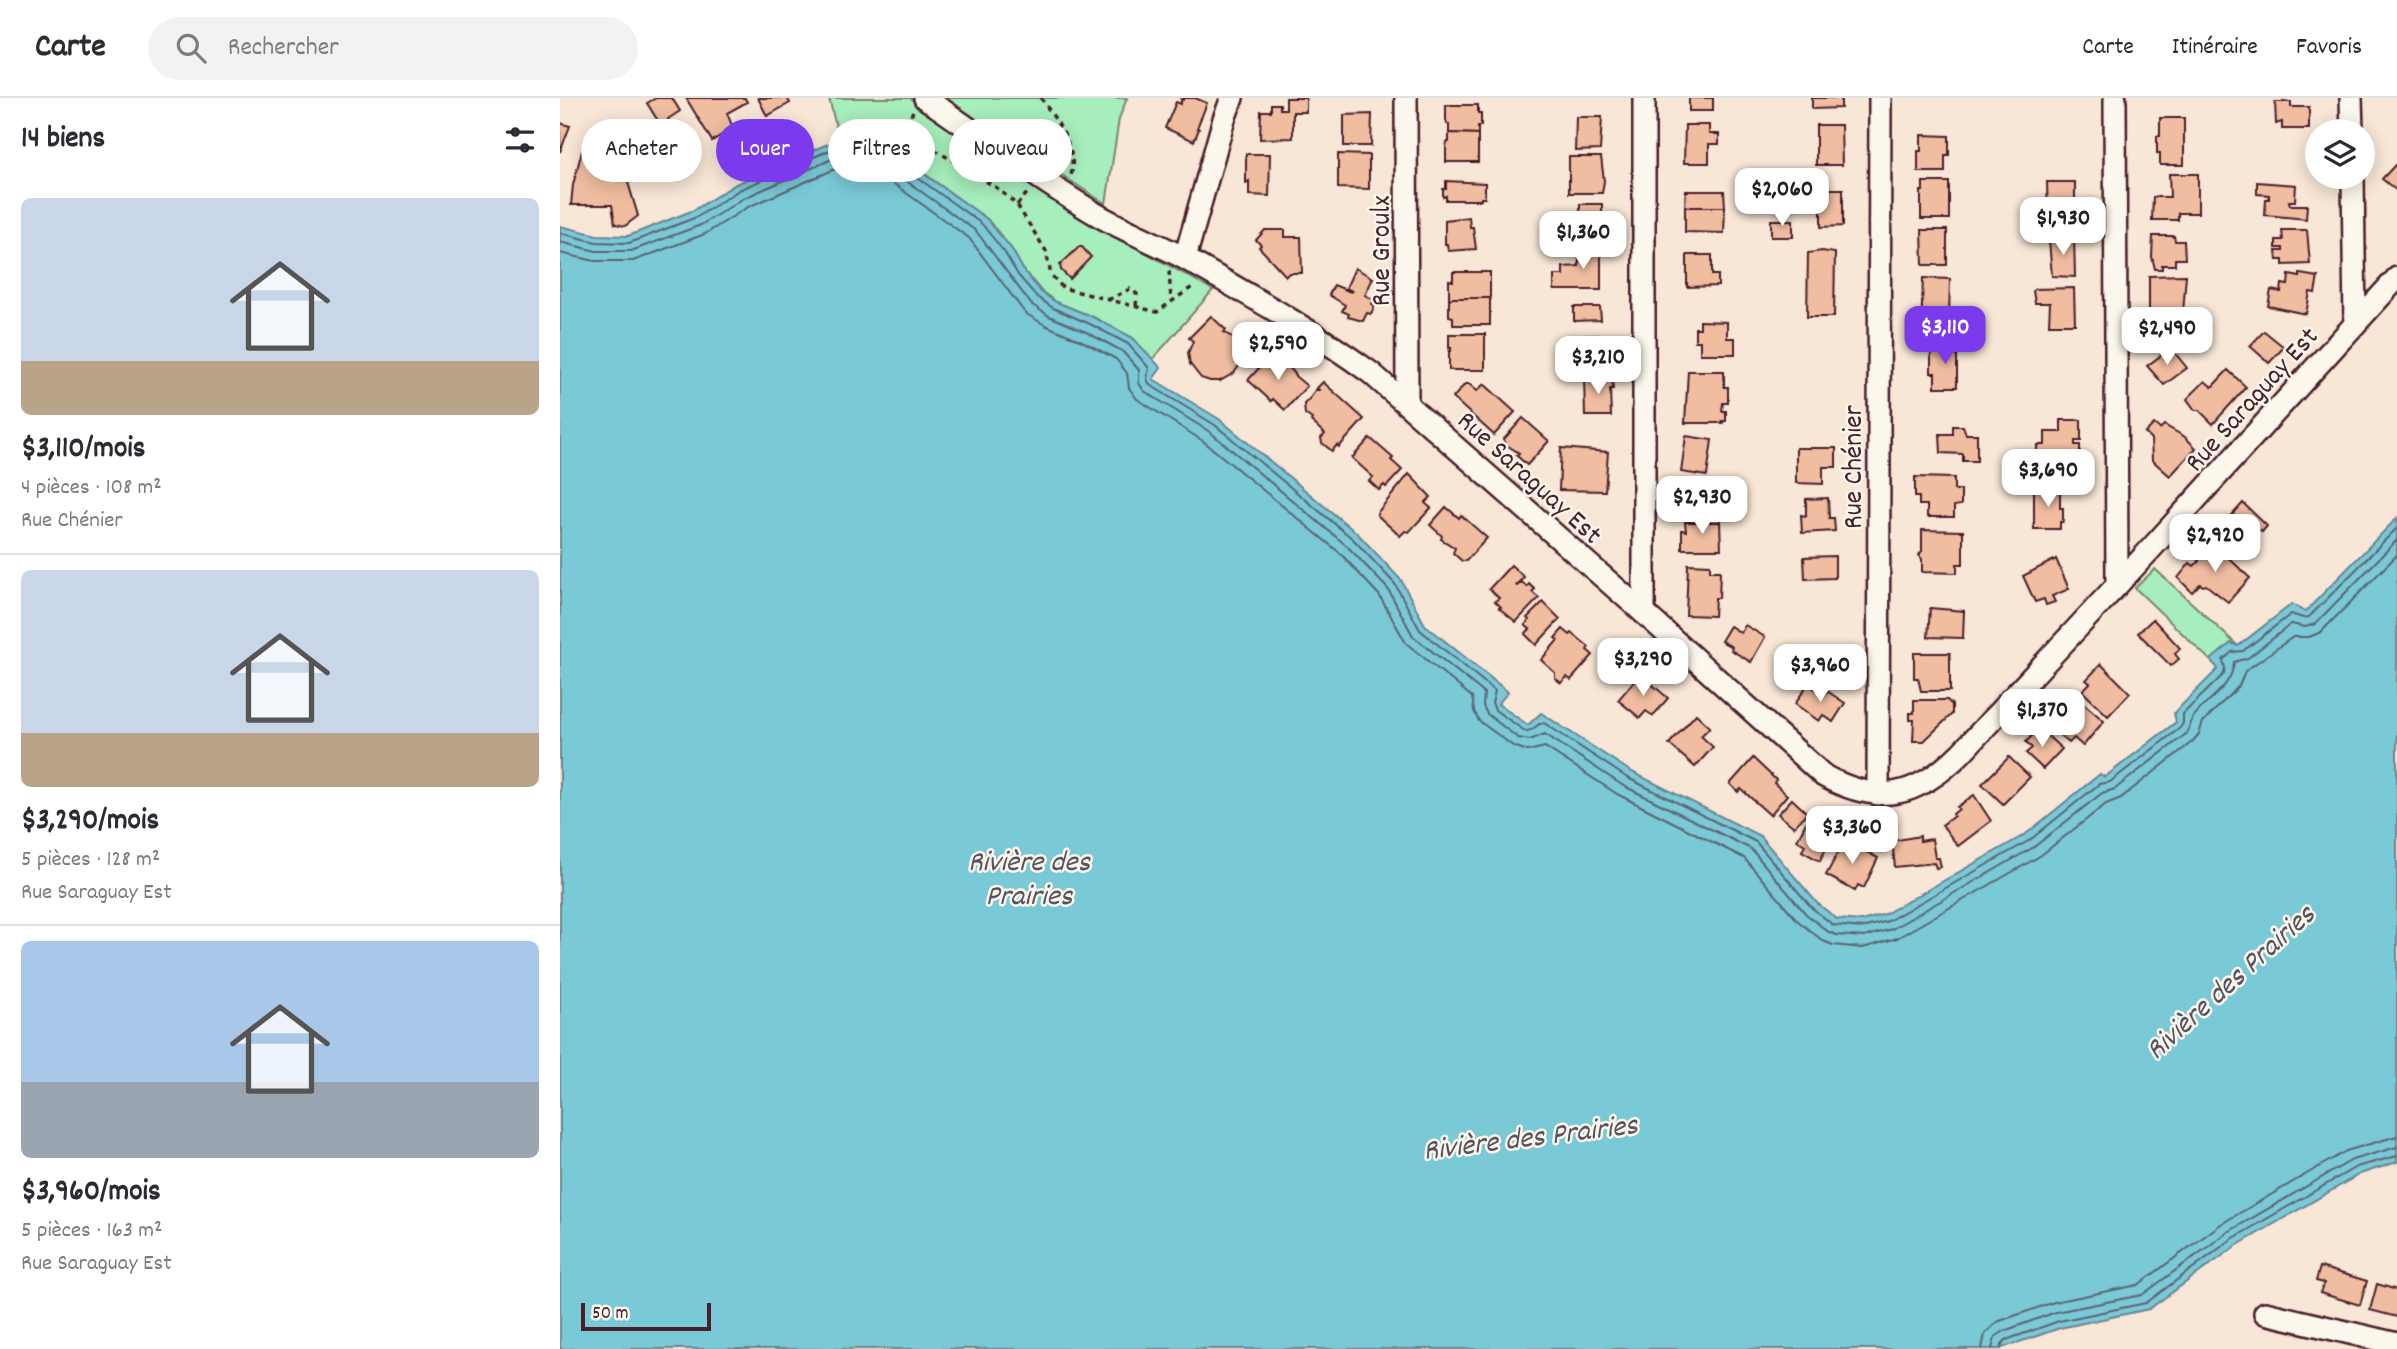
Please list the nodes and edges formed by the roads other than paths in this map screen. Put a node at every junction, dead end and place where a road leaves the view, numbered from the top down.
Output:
1 (1232, 98) edge
2 (1406, 98) edge
3 (1644, 98) edge
4 (1880, 98) edge
5 (2115, 98) edge
6 (2351, 98) edge
7 (927, 99) edge
8 (2352, 119) edge
9 (2353, 189) edge
10 (1176, 254) junction
11 (2397, 278) edge
12 (2355, 324) junction
13 (1407, 403) junction
14 (2117, 584) junction
15 (1644, 613) junction
16 (1878, 794) junction
17 (2265, 1312) dead end
18 (2397, 1344) edge

1 - 10 street
2 - 13 street, Rue Groulx
3 - 15 street
4 - 16 street, Rue Chénier
5 - 14 street
6 - 8 street
7 - 10 street, Rue Saraguay Est
9 - 12 street
10 - 13 street, Rue Saraguay Est
11 - 12 street, Rue Saraguay Est
12 - 14 street, Rue Saraguay Est
13 - 15 street, Rue Saraguay Est
14 - 16 street, Rue Saraguay Est
15 - 16 street, Rue Saraguay Est
17 - 18 street

